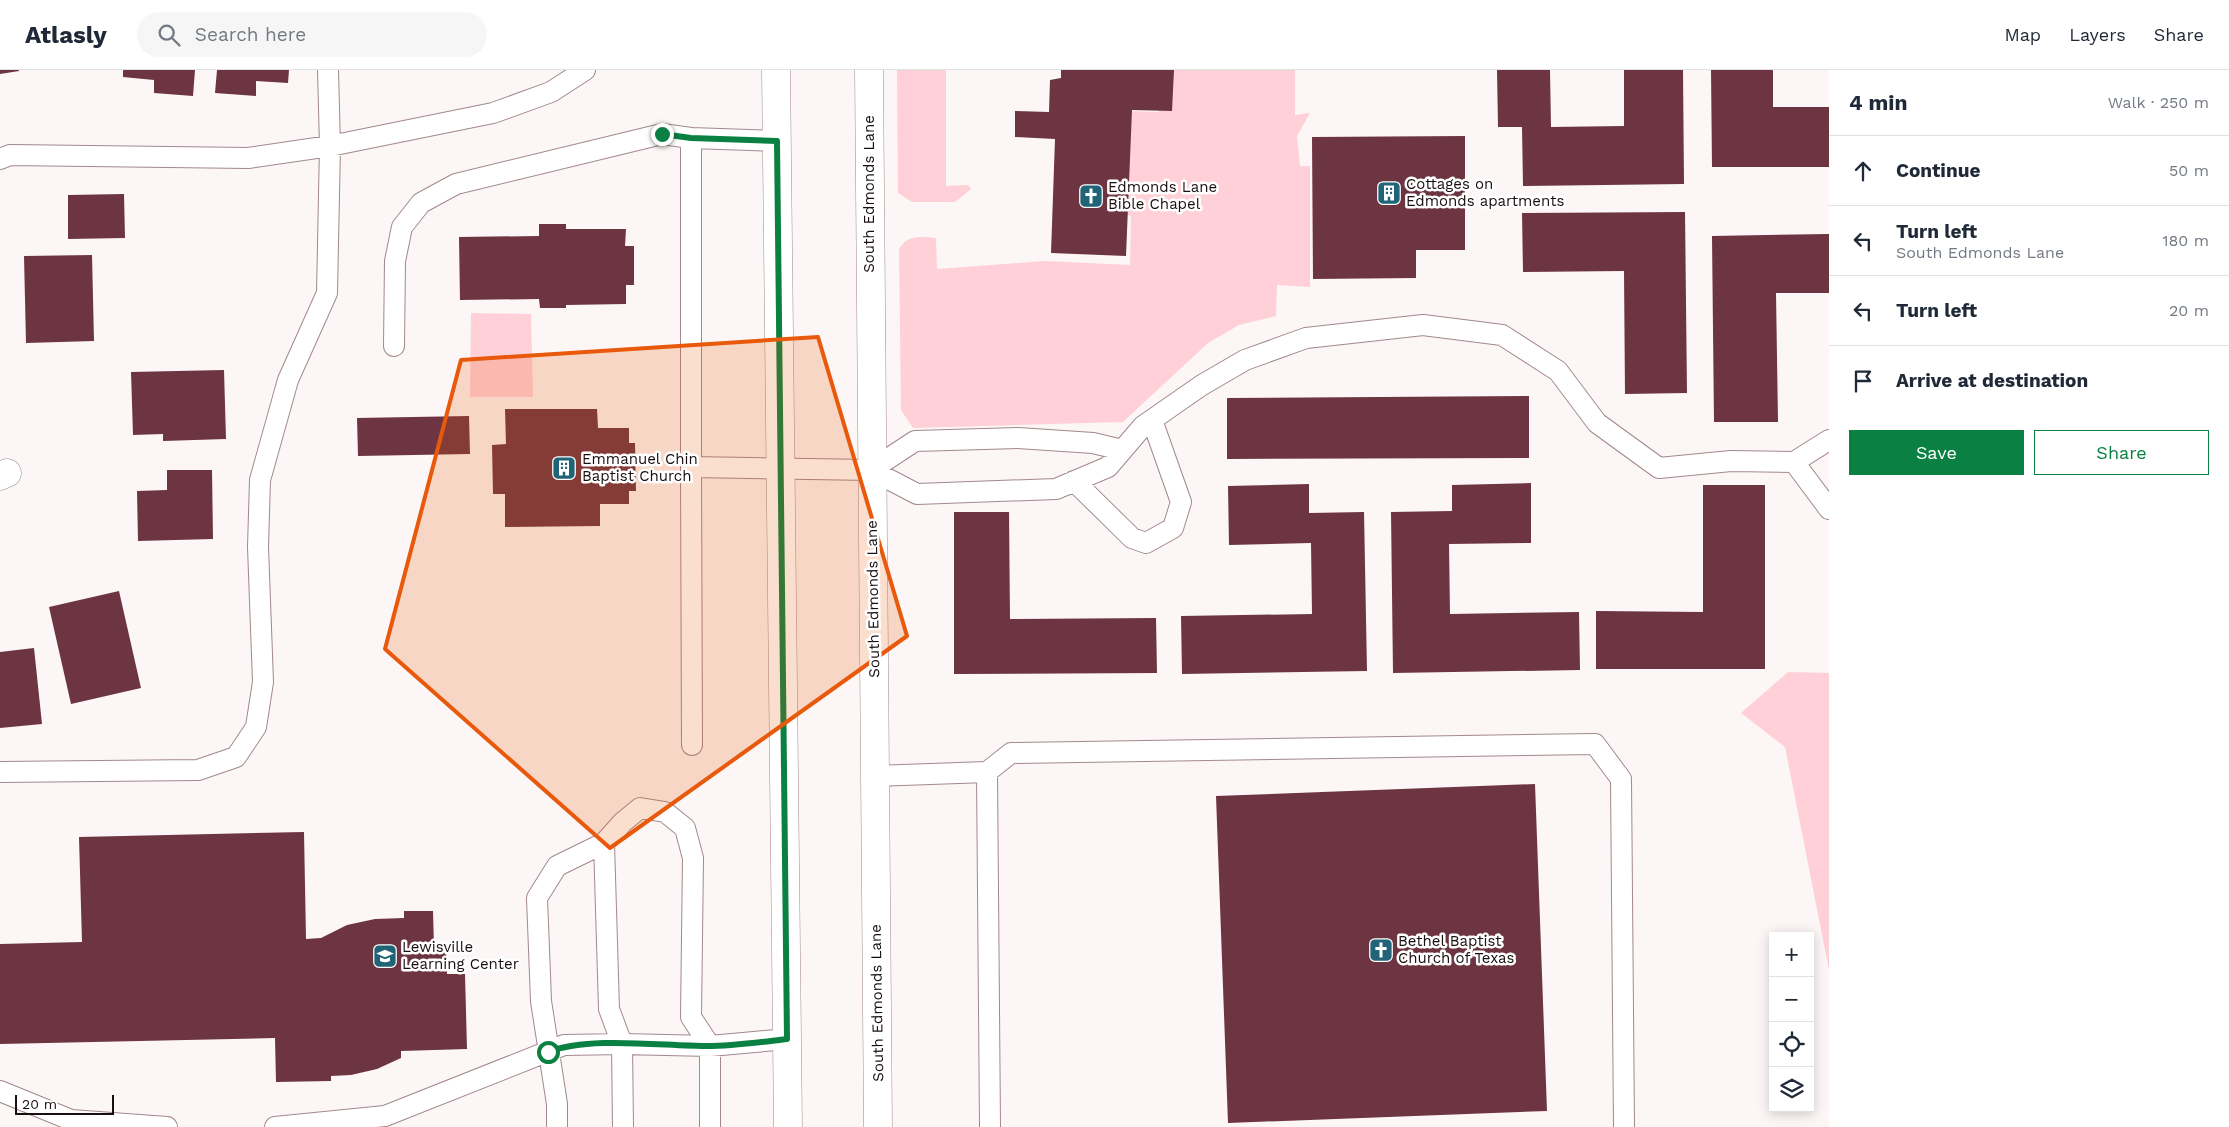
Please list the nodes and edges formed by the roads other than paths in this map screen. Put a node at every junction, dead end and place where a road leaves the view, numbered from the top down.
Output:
1 (328, 70) edge
2 (585, 70) edge
3 (776, 70) edge
4 (869, 70) edge
5 (691, 138) junction
6 (777, 141) junction
7 (330, 146) junction
8 (0, 159) edge
9 (394, 346) dead end
10 (1152, 420) junction
11 (1829, 440) edge
12 (1122, 450) junction
13 (1794, 462) junction
14 (691, 467) junction
15 (781, 469) junction
16 (871, 470) junction
17 (1074, 481) junction
18 (1829, 509) edge
19 (692, 745) dead end
20 (0, 772) edge
21 (986, 772) junction
22 (874, 776) junction
23 (604, 843) junction
24 (787, 1039) junction
25 (622, 1044) junction
26 (710, 1046) junction
27 (548, 1052) junction
28 (0, 1091) edge
29 (167, 1127) edge
30 (275, 1127) edge
31 (557, 1127) edge
32 (623, 1127) edge
33 (710, 1127) edge
34 (788, 1127) edge
35 (878, 1127) edge
36 (990, 1127) edge
37 (1624, 1127) edge

1 - 7 lane
2 - 7 lane
3 - 6 main road
4 - 16 main road, South Edmonds Lane
5 - 6 lane
5 - 9 lane
5 - 14 lane
6 - 15 main road
7 - 8 lane
7 - 20 lane
10 - 12 lane
10 - 13 lane
10 - 17 lane
11 - 13 lane
12 - 16 lane
12 - 17 lane
13 - 18 lane
14 - 15 lane
14 - 19 lane
15 - 16 lane
15 - 24 main road
16 - 17 lane
16 - 22 main road, South Edmonds Lane
21 - 22 lane
21 - 36 lane
21 - 37 lane
22 - 35 main road, South Edmonds Lane
23 - 25 lane
23 - 26 lane
23 - 27 lane
24 - 26 lane
24 - 34 main road
25 - 26 lane
25 - 27 lane
25 - 32 lane
26 - 33 lane
27 - 30 lane
27 - 31 lane
28 - 29 lane

